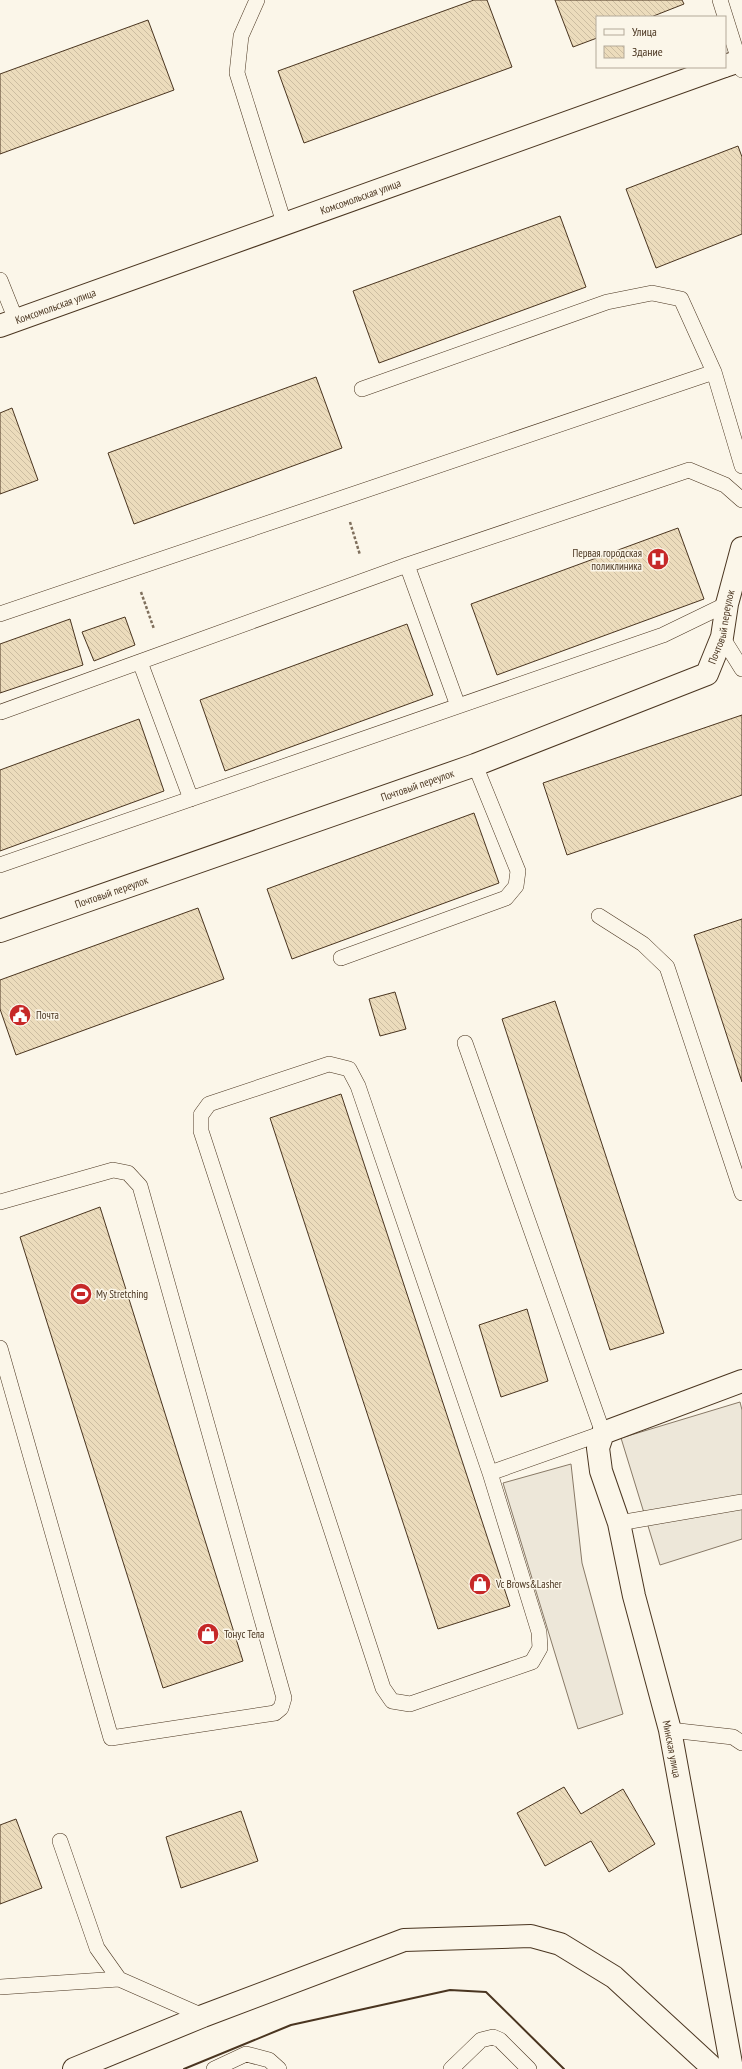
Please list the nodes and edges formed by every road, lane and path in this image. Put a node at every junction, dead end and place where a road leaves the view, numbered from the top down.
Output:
1 (257, 0) edge
2 (720, 0) edge
3 (723, 16) edge
4 (726, 28) edge
5 (734, 65) edge
6 (725, 68) edge
7 (284, 223) junction
8 (0, 280) edge
9 (8, 323) edge
10 (714, 372) junction
11 (362, 389) dead end
12 (742, 466) edge
13 (342, 498) junction
14 (742, 500) edge
15 (742, 548) edge
16 (407, 565) junction
17 (133, 569) junction
18 (368, 580) junction
19 (727, 604) junction
20 (0, 614) edge
21 (722, 636) junction
22 (163, 654) junction
23 (140, 662) junction
24 (742, 669) edge
25 (458, 706) junction
26 (1, 712) edge
27 (475, 765) junction
28 (191, 799) junction
29 (0, 865) edge
30 (599, 916) dead end
31 (0, 930) edge
32 (341, 958) dead end
33 (465, 1043) dead end
34 (742, 1193) edge
35 (0, 1202) edge
36 (0, 1348) edge
37 (742, 1381) edge
38 (603, 1433) junction
39 (490, 1473) junction
40 (742, 1502) edge
41 (619, 1523) junction
42 (670, 1730) junction
43 (742, 1742) edge
44 (60, 1841) dead end
45 (119, 1979) junction
46 (0, 1987) edge
47 (203, 2016) junction
48 (74, 2069) edge
49 (214, 2069) edge
50 (279, 2069) edge
51 (451, 2069) edge
52 (529, 2069) edge
53 (714, 2069) edge
54 (732, 2069) edge

1 - 7 lane
2 - 3 lane
4 - 5 lane
6 - 7 street, Комсомольская улица
7 - 9 street, Комсомольская улица
8 - 9 lane
10 - 11 lane
10 - 12 lane
10 - 13 lane
13 - 17 lane
13 - 18 path
14 - 16 lane
15 - 19 street, Почтовый переулок
16 - 18 lane
16 - 25 lane
17 - 20 lane
17 - 22 path
18 - 22 lane
19 - 21 street, Почтовый переулок
19 - 25 lane
21 - 24 lane
21 - 27 street, Почтовый переулок
22 - 23 lane
23 - 26 lane
23 - 28 lane
25 - 28 lane
27 - 31 street, Почтовый переулок
27 - 32 lane
28 - 29 lane
30 - 34 lane
33 - 38 lane
35 - 36 lane
37 - 38 street
38 - 39 lane
38 - 41 street, Минская улица
39 - 39 lane
40 - 41 lane
41 - 42 street, Минская улица
42 - 43 lane
42 - 54 street, Минская улица
44 - 45 lane
45 - 46 lane
45 - 47 lane
47 - 48 street
47 - 53 street
49 - 50 lane
51 - 52 lane

